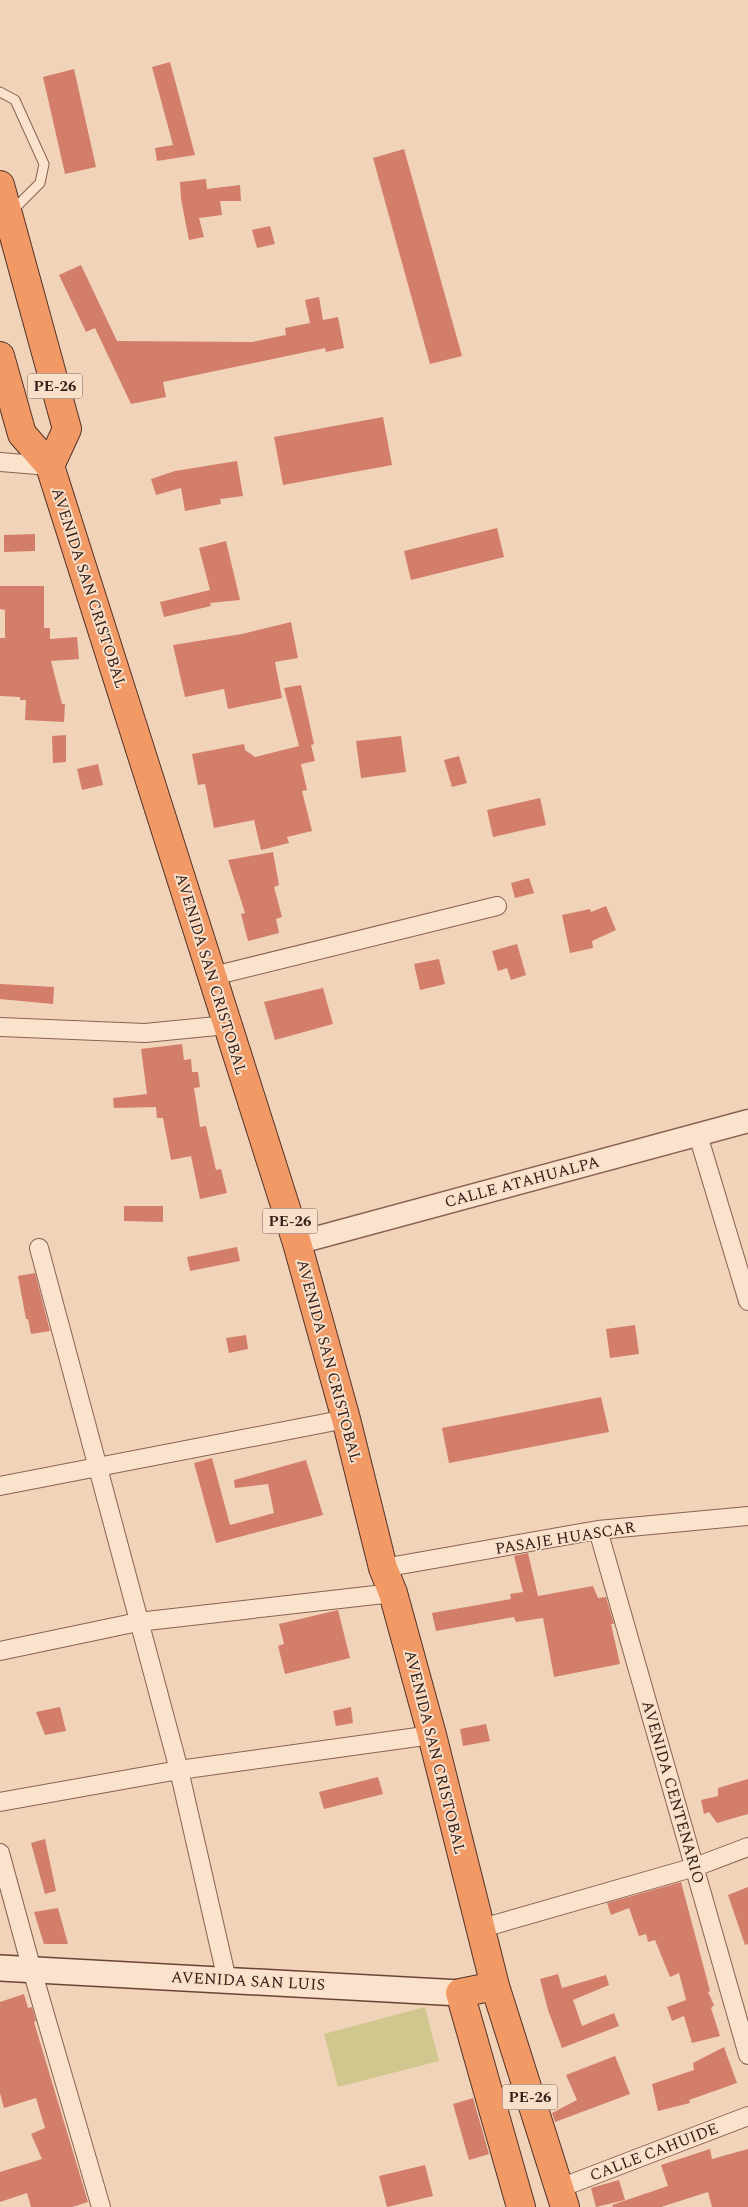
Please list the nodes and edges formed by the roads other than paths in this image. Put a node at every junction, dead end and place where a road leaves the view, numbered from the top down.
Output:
1 (0, 92) edge
2 (0, 185) edge
3 (8, 214) junction
4 (0, 356) edge
5 (0, 462) edge
6 (50, 466) junction
7 (497, 906) dead end
8 (213, 976) junction
9 (227, 1025) junction
10 (0, 1027) edge
11 (748, 1122) edge
12 (698, 1135) junction
13 (297, 1243) junction
14 (39, 1248) dead end
15 (748, 1301) edge
16 (346, 1420) junction
17 (97, 1466) junction
18 (0, 1486) edge
19 (748, 1516) edge
20 (598, 1530) junction
21 (383, 1568) junction
22 (393, 1594) junction
23 (138, 1622) junction
24 (0, 1651) edge
25 (432, 1735) junction
26 (179, 1770) junction
27 (0, 1802) edge
28 (748, 1847) edge
29 (0, 1853) edge
30 (695, 1867) junction
31 (479, 1929) junction
32 (0, 1968) edge
33 (32, 1970) junction
34 (227, 1980) junction
35 (495, 1986) junction
36 (460, 1993) junction
37 (748, 2055) edge
38 (748, 2116) edge
39 (562, 2198) edge
40 (101, 2207) edge
41 (520, 2207) edge

1 - 3 lane
2 - 3 highway, AVENIDA SAN CRISTOBAL / PE-26
3 - 6 highway, AVENIDA SAN CRISTOBAL / PE-26
4 - 6 highway, AVENIDA SAN CRISTOBAL / PE-26
5 - 6 street
6 - 8 highway, AVENIDA SAN CRISTOBAL / PE-26
7 - 8 street
8 - 9 highway, AVENIDA SAN CRISTOBAL / PE-26
9 - 10 street
9 - 13 highway, AVENIDA SAN CRISTOBAL / PE-26
11 - 12 street, CALLE ATAHUALPA
12 - 13 street, CALLE ATAHUALPA
12 - 15 street
13 - 16 highway, AVENIDA SAN CRISTOBAL / PE-26
14 - 17 street
16 - 17 street
16 - 21 highway, AVENIDA SAN CRISTOBAL / PE-26
17 - 18 street
17 - 23 street
19 - 20 street, PASAJE HUASCAR
20 - 21 street, PASAJE HUASCAR
20 - 30 street, AVENIDA CENTENARIO
21 - 22 highway, AVENIDA SAN CRISTOBAL / PE-26
22 - 23 street
22 - 25 highway, AVENIDA SAN CRISTOBAL / PE-26
23 - 24 street
23 - 26 street
25 - 26 street
25 - 31 highway, AVENIDA SAN CRISTOBAL / PE-26
26 - 27 street
26 - 34 street
28 - 30 street
29 - 33 street
30 - 31 street
30 - 37 street, AVENIDA CENTENARIO
31 - 35 highway, AVENIDA SAN CRISTOBAL / PE-26
32 - 33 main road, AVENIDA SAN LUIS
33 - 34 main road, AVENIDA SAN LUIS
33 - 40 street
34 - 36 main road, AVENIDA SAN LUIS
35 - 36 highway, AVENIDA SAN LUIS
35 - 39 highway, AVENIDA SAN CRISTOBAL / PE-26
36 - 41 highway
38 - 39 street, CALLE CAHUIDE

